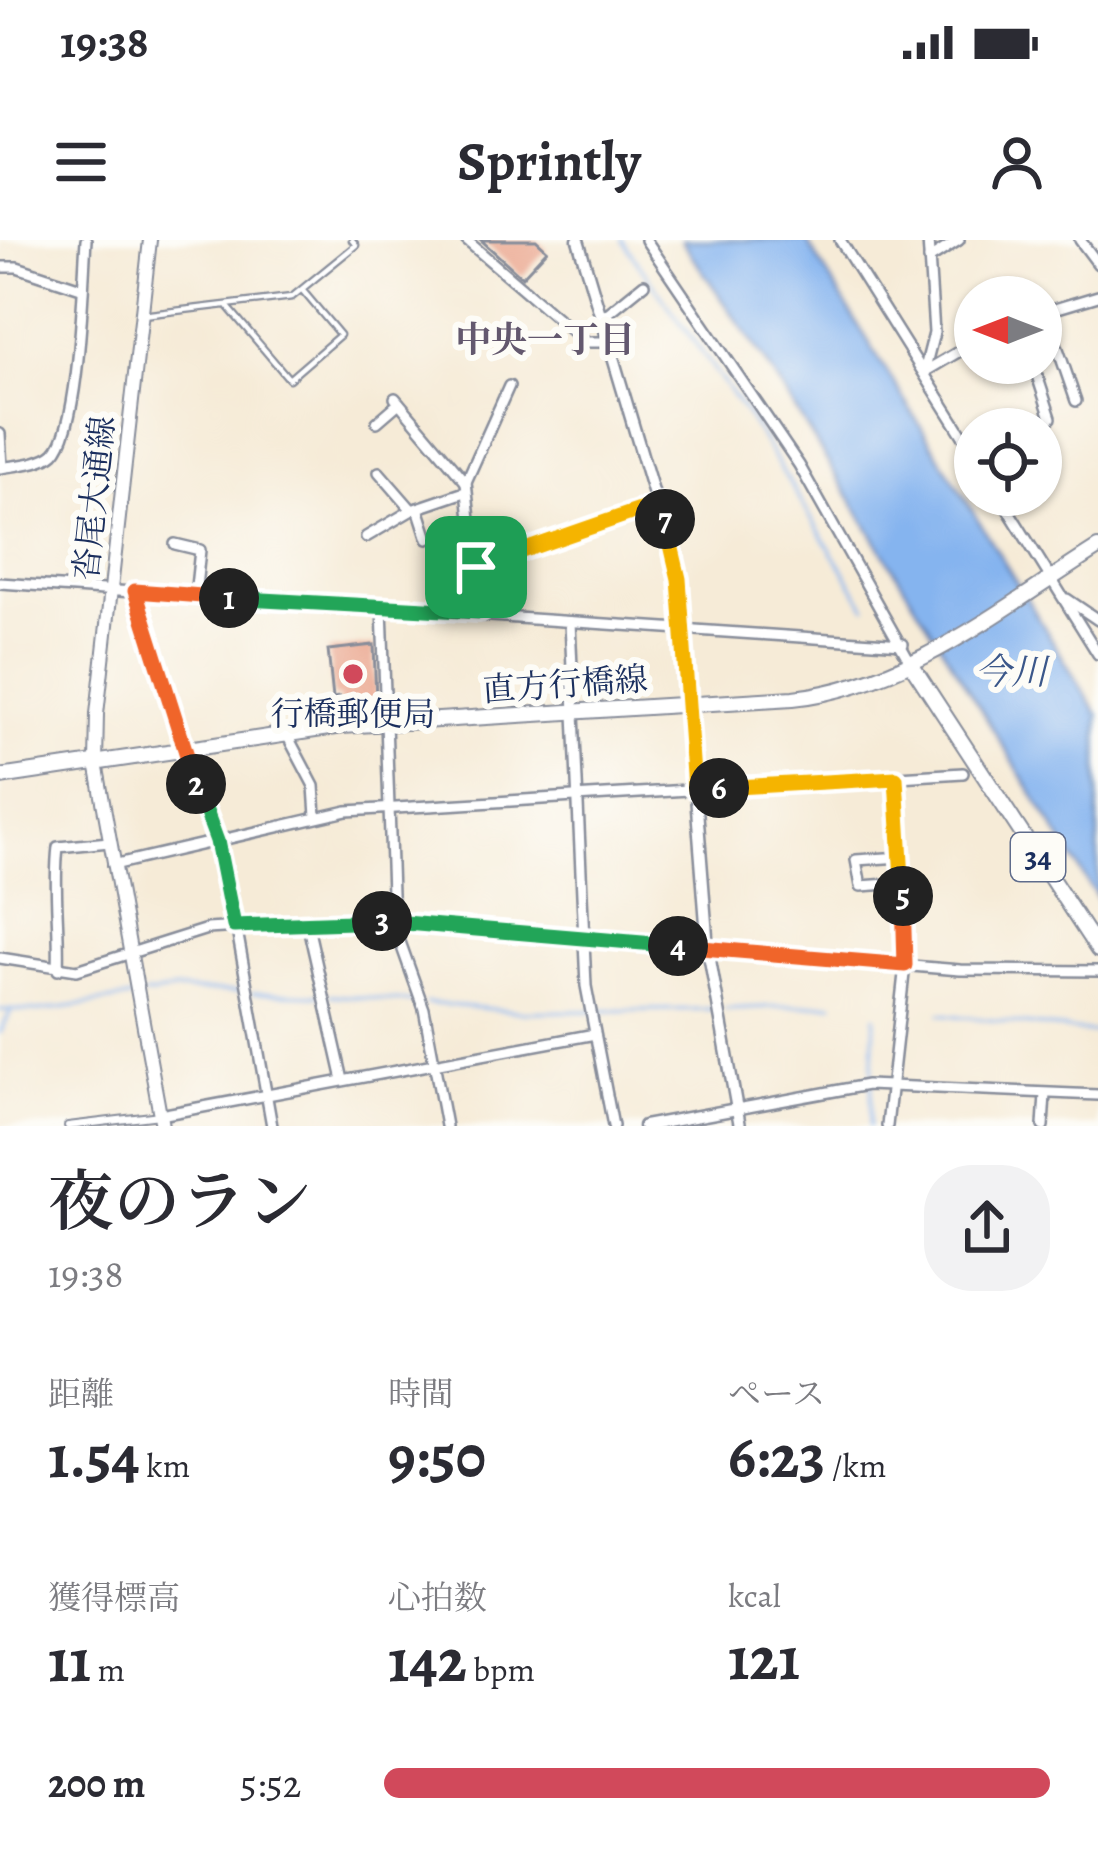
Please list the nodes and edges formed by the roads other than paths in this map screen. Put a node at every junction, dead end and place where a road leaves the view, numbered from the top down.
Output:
1 (86, 240) edge
2 (150, 240) edge
3 (352, 240) edge
4 (466, 240) edge
5 (578, 240) edge
6 (646, 240) edge
7 (840, 240) edge
8 (928, 240) edge
9 (959, 240) edge
10 (1080, 240) edge
11 (929, 259) junction
12 (1098, 264) edge
13 (0, 267) edge
14 (644, 284) dead end
15 (81, 288) junction
16 (303, 291) junction
17 (1098, 296) edge
18 (1062, 306) edge
19 (228, 307) junction
20 (142, 315) junction
21 (602, 318) junction
22 (609, 342) junction
23 (954, 354) edge
24 (1062, 363) edge
25 (924, 372) junction
26 (509, 386) dead end
27 (1076, 401) dead end
28 (954, 421) edge
29 (377, 422) dead end
30 (0, 434) edge
31 (1, 468) edge
32 (379, 472) dead end
33 (465, 487) junction
34 (660, 503) junction
35 (415, 509) junction
36 (1011, 516) edge
37 (366, 537) dead end
38 (428, 538) dead end
39 (175, 544) dead end
40 (1098, 548) edge
41 (476, 567) junction
42 (1047, 579) junction
43 (0, 583) edge
44 (111, 589) junction
45 (135, 591) junction
46 (195, 596) junction
47 (1062, 596) junction
48 (382, 608) junction
49 (480, 612) junction
50 (1098, 620) edge
51 (570, 622) junction
52 (684, 631) junction
53 (903, 644) junction
54 (1098, 654) edge
55 (917, 661) junction
56 (689, 703) junction
57 (572, 710) junction
58 (386, 722) junction
59 (286, 733) junction
60 (184, 748) junction
61 (97, 763) junction
62 (963, 773) dead end
63 (0, 777) edge
64 (896, 778) junction
65 (694, 789) junction
66 (578, 794) junction
67 (389, 807) junction
68 (316, 816) junction
69 (217, 841) junction
70 (109, 842) junction
71 (901, 857) junction
72 (113, 865) junction
73 (902, 883) junction
74 (307, 922) junction
75 (393, 922) junction
76 (234, 926) junction
77 (586, 938) junction
78 (708, 949) junction
79 (1098, 950) edge
80 (130, 955) junction
81 (0, 958) edge
82 (905, 965) junction
83 (58, 970) junction
84 (1098, 971) edge
85 (595, 1034) junction
86 (434, 1064) junction
87 (344, 1081) junction
88 (891, 1085) junction
89 (1045, 1094) junction
90 (266, 1095) junction
91 (1098, 1095) edge
92 (737, 1108) junction
93 (161, 1120) edge
94 (68, 1126) edge
95 (272, 1126) edge
96 (446, 1126) edge
97 (613, 1126) edge
98 (644, 1126) edge
99 (740, 1126) edge
100 (887, 1126) edge
101 (1043, 1126) edge

1 - 15 street
2 - 20 main road, 沓尾大通線
3 - 16 lane
4 - 22 street
5 - 21 street
6 - 53 street
7 - 25 street
8 - 11 street
9 - 11 street
10 - 12 street
11 - 25 street
13 - 15 street
14 - 21 street
15 - 31 street
16 - 19 lane
16 - 19 lane
17 - 18 street
19 - 20 lane
20 - 44 main road, 沓尾大通線
21 - 22 street
22 - 34 street
23 - 25 street
24 - 27 street
25 - 28 street
26 - 33 street
29 - 33 street
30 - 31 street
32 - 35 street
33 - 35 street
33 - 41 street
34 - 41 street
34 - 52 street
35 - 37 street
35 - 38 street
36 - 42 street
39 - 46 street
40 - 42 main road, 直方行橋線
41 - 49 street
42 - 47 street
42 - 55 main road, 直方行橋線
43 - 44 street
44 - 45 street
44 - 61 main road, 沓尾大通線
45 - 46 street
45 - 60 street
46 - 48 street
47 - 50 street
47 - 54 street
48 - 49 street
48 - 58 street
49 - 51 street
51 - 52 street
51 - 57 street
52 - 53 street
52 - 56 street
53 - 55 street
55 - 56 main road, 直方行橋線
55 - 79 main road, 34
56 - 57 main road, 直方行橋線
56 - 65 street
57 - 58 main road, 直方行橋線
57 - 66 street
58 - 59 main road, 直方行橋線
58 - 67 street
59 - 60 main road, 直方行橋線
59 - 68 street
60 - 61 main road, 直方行橋線
60 - 69 street
61 - 63 main road, 直方行橋線
61 - 70 main road, 沓尾大通線
62 - 64 street
64 - 65 street
64 - 71 street
65 - 66 street
65 - 78 street
66 - 67 street
66 - 77 street
67 - 68 street
67 - 75 street
68 - 69 street
69 - 72 street
69 - 76 street
70 - 72 main road, 沓尾大通線
70 - 83 street
71 - 73 street
71 - 73 street
72 - 80 main road, 沓尾大通線
73 - 82 street
74 - 75 street
74 - 76 street
74 - 87 street
75 - 77 street
75 - 86 street
76 - 80 street
76 - 90 street
77 - 78 street
77 - 85 street
78 - 82 street
78 - 92 street
80 - 83 street
80 - 93 main road, 沓尾大通線
81 - 83 street
82 - 84 street
82 - 88 street
85 - 86 street
85 - 97 street
86 - 87 street
86 - 96 street
87 - 90 street
88 - 89 street
88 - 92 street
88 - 100 street
89 - 91 street
89 - 101 street
90 - 93 street
90 - 95 street
92 - 98 street
92 - 99 street
93 - 94 street

